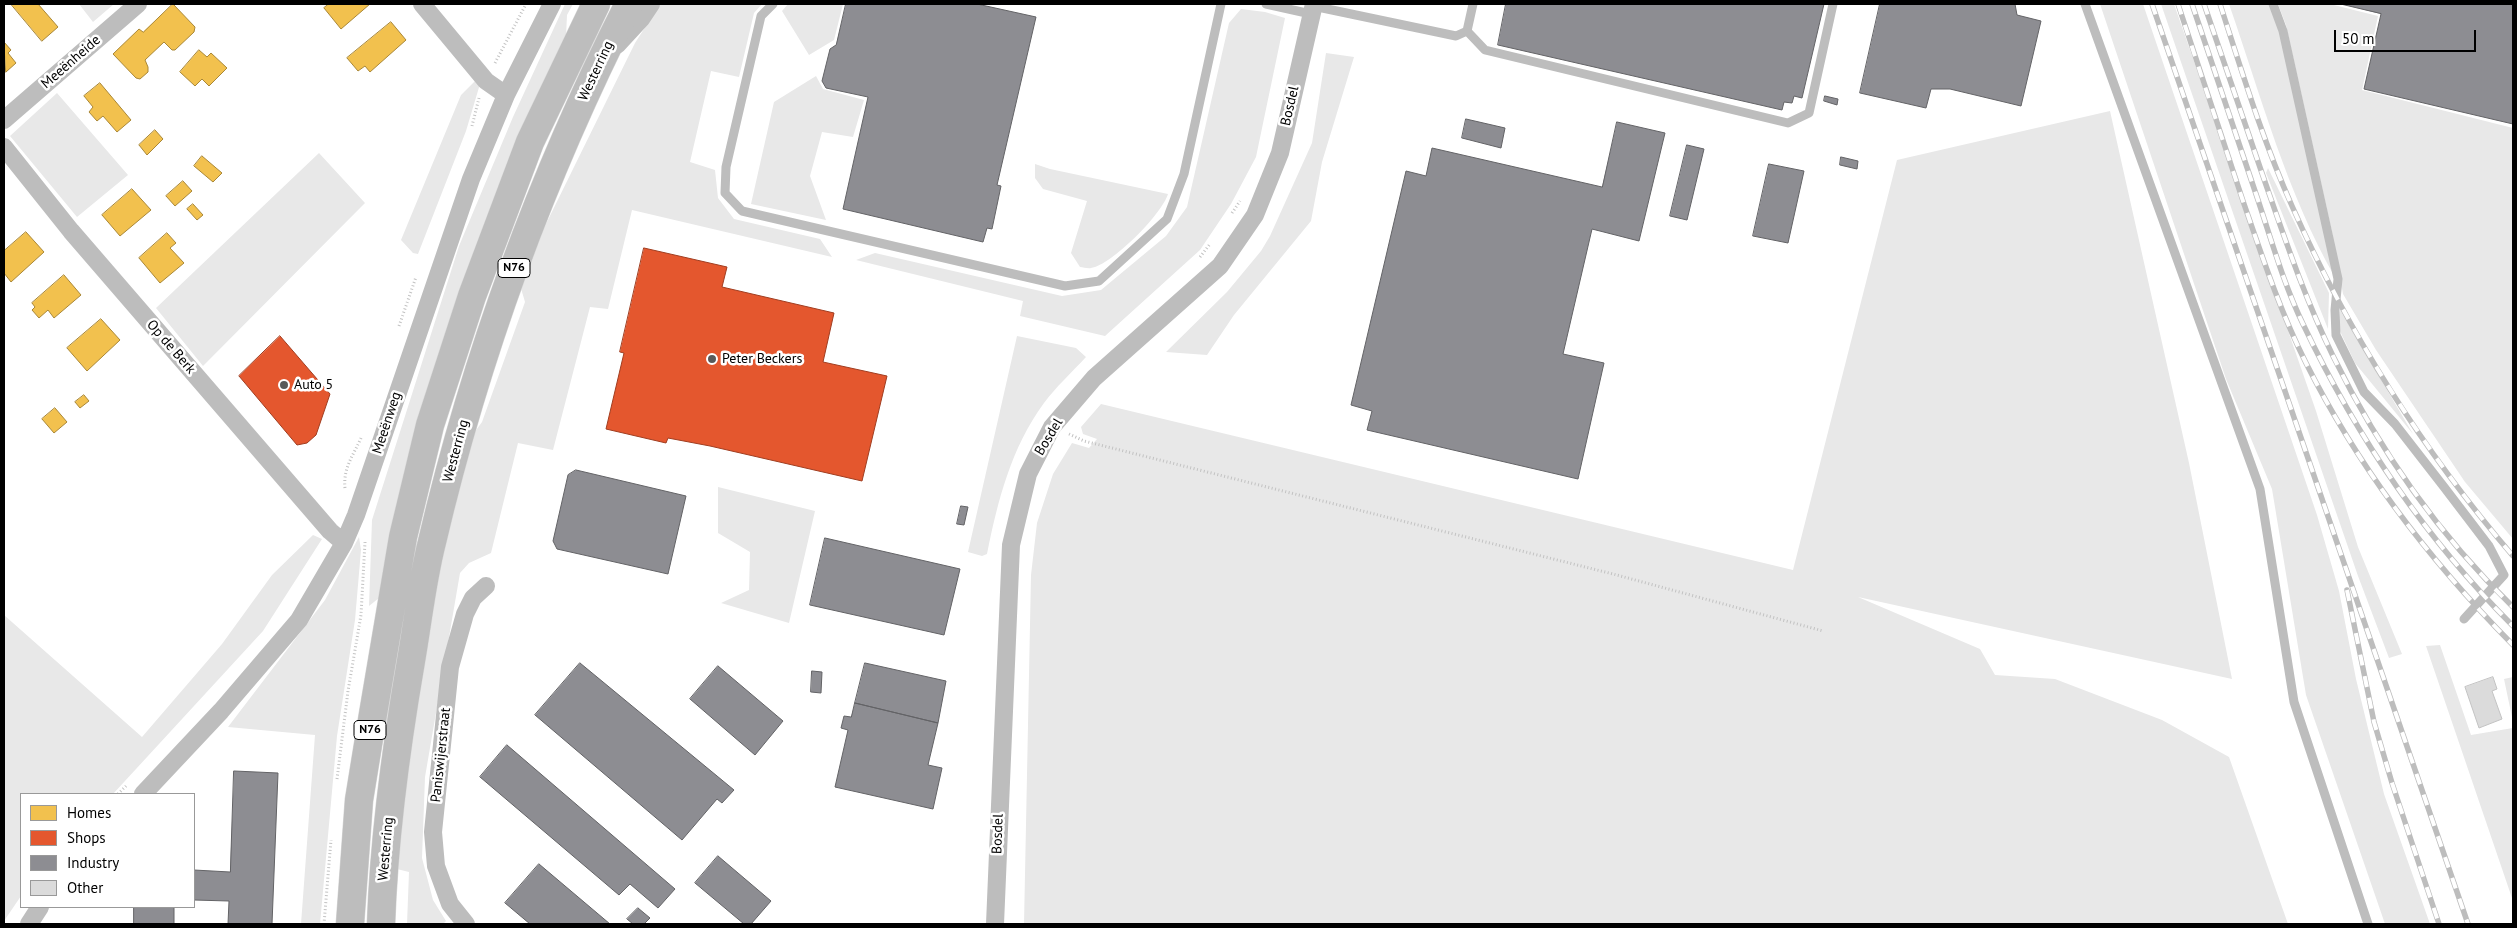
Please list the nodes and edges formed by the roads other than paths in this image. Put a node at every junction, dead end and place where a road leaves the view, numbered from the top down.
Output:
1 (138, 4) edge
2 (422, 4) edge
3 (552, 4) edge
4 (596, 4) edge
5 (629, 4) edge
6 (651, 4) edge
7 (773, 4) edge
8 (1221, 4) edge
9 (1266, 4) edge
10 (1473, 4) edge
11 (1833, 4) edge
12 (2085, 4) edge
13 (2273, 4) edge
14 (1313, 8) edge
15 (1467, 31) junction
16 (597, 66) junction
17 (506, 95) junction
18 (4, 120) edge
19 (4, 147) edge
20 (344, 543) junction
21 (486, 586) dead end
22 (2464, 619) dead end
23 (144, 793) edge
24 (39, 908) edge
25 (29, 924) edge
26 (350, 924) edge
27 (381, 924) edge
28 (466, 924) edge
29 (994, 924) edge
30 (2368, 924) edge

1 - 18 street, Meeënheide
2 - 17 street
3 - 17 street, Meeënweg
4 - 26 highway, Westerring / N76
5 - 16 highway, Westerring / N76
6 - 16 street
7 - 8 lane
9 - 14 lane
10 - 15 lane
11 - 15 lane
12 - 30 lane
13 - 22 lane
14 - 15 lane
14 - 29 street, Bosdel
16 - 27 highway, Westerring / N76
17 - 20 street, Meeënweg
19 - 20 street, Op de Berk
20 - 23 street, Meeënweg
21 - 28 street, Paniswijerstraat
24 - 25 street

